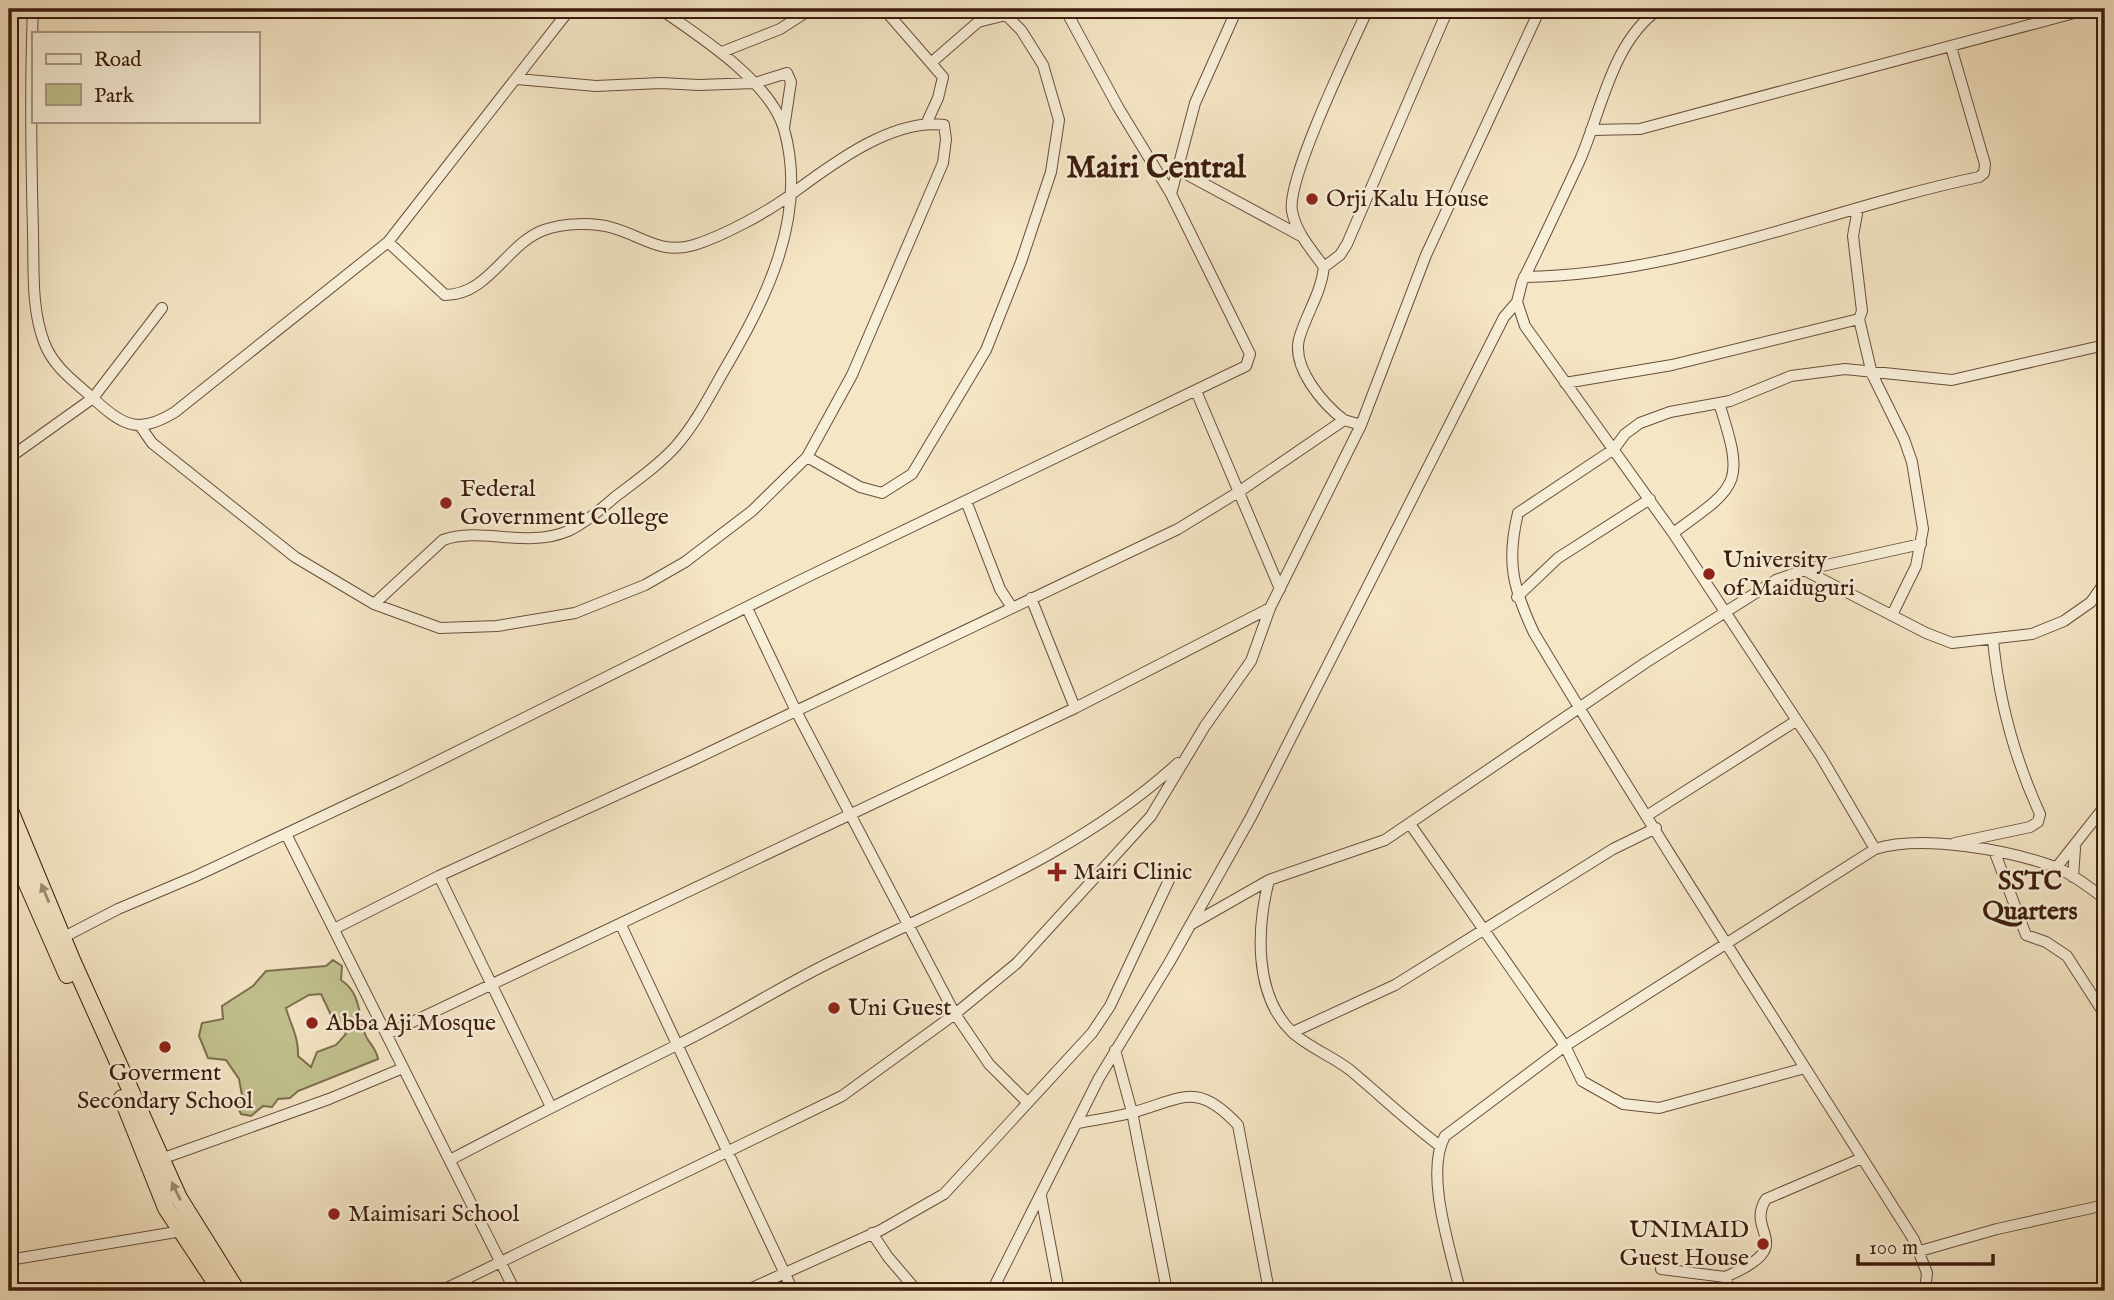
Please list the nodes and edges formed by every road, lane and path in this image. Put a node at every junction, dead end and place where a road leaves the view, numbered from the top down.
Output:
1 (33, 9) edge
2 (570, 9) edge
3 (660, 9) edge
4 (811, 9) edge
5 (884, 9) edge
6 (1065, 9) edge
7 (1220, 9) edge
8 (1368, 9) edge
9 (1448, 9) edge
10 (1539, 9) edge
11 (1649, 9) edge
12 (1659, 9) edge
13 (2089, 9) edge
14 (1235, 13) edge
15 (1644, 20) junction
16 (33, 32) edge
17 (1951, 47) junction
18 (722, 52) junction
19 (932, 62) junction
20 (517, 79) junction
21 (32, 83) edge
22 (755, 83) junction
23 (927, 122) junction
24 (784, 128) junction
25 (1591, 130) junction
26 (1175, 168) junction
27 (1171, 194) junction
28 (791, 195) junction
29 (1858, 208) junction
30 (1301, 236) junction
31 (388, 242) junction
32 (1324, 267) junction
33 (1524, 277) junction
34 (1517, 302) junction
35 (162, 308) dead end
36 (1859, 319) junction
37 (2105, 345) edge
38 (1871, 374) junction
39 (1565, 383) junction
40 (1196, 391) junction
41 (93, 398) junction
42 (1719, 403) junction
43 (1344, 420) junction
44 (1362, 425) junction
45 (141, 427) junction
46 (1614, 450) junction
47 (807, 457) junction
48 (9, 458) edge
49 (1240, 491) junction
50 (1650, 499) junction
51 (966, 501) junction
52 (1673, 533) junction
53 (1921, 544) junction
54 (1804, 570) junction
55 (2105, 582) edge
56 (1280, 589) junction
57 (1031, 597) junction
58 (1517, 597) junction
59 (374, 604) junction
60 (1011, 606) junction
61 (747, 608) junction
62 (1270, 608) junction
63 (1725, 613) junction
64 (1892, 615) junction
65 (1993, 640) junction
66 (1075, 708) junction
67 (1579, 708) junction
68 (796, 711) junction
69 (1796, 721) junction
70 (1188, 754) junction
71 (2105, 806) edge
72 (9, 808) edge
73 (1648, 814) junction
74 (851, 815) junction
75 (1410, 824) junction
76 (1656, 828) junction
77 (286, 834) junction
78 (9, 843) edge
79 (1949, 845) junction
80 (2075, 847) junction
81 (1875, 849) junction
82 (1995, 853) junction
83 (2056, 868) junction
84 (14, 870) edge
85 (439, 876) junction
86 (2073, 877) junction
87 (1170, 878) dead end
88 (1269, 880) junction
89 (2105, 899) edge
90 (621, 925) junction
91 (906, 925) junction
92 (1190, 925) junction
93 (334, 929) junction
94 (1483, 932) junction
95 (64, 937) junction
96 (1725, 944) junction
97 (489, 984) junction
98 (955, 1014) junction
99 (2105, 1015) edge
100 (1293, 1032) junction
101 (387, 1034) junction
102 (678, 1045) junction
103 (1565, 1045) junction
104 (1115, 1050) junction
105 (403, 1068) junction
106 (1805, 1068) junction
107 (1027, 1102) junction
108 (551, 1107) junction
109 (1132, 1112) junction
110 (1078, 1123) junction
111 (144, 1137) junction
112 (1440, 1146) junction
113 (727, 1152) junction
114 (1862, 1158) junction
115 (162, 1159) junction
116 (450, 1160) junction
117 (1041, 1195) junction
118 (2105, 1205) edge
119 (182, 1231) junction
120 (872, 1233) junction
121 (1920, 1251) junction
122 (9, 1260) edge
123 (500, 1261) junction
124 (1661, 1269) dead end
125 (785, 1273) junction
126 (1725, 1277) junction
127 (221, 1291) edge
128 (237, 1291) edge
129 (441, 1291) edge
130 (515, 1291) edge
131 (745, 1291) edge
132 (793, 1291) edge
133 (917, 1291) edge
134 (992, 1291) edge
135 (1059, 1291) edge
136 (1167, 1291) edge
137 (1269, 1291) edge
138 (1460, 1291) edge
139 (1730, 1291) edge
140 (1925, 1291) edge

1 - 16 street
2 - 20 street
3 - 18 street
4 - 18 street
5 - 19 street
6 - 27 street
7 - 14 street
8 - 30 street
9 - 32 street
10 - 44 street
11 - 15 street
12 - 15 street
13 - 17 street
14 - 26 street
15 - 25 street
17 - 25 street
17 - 29 street
18 - 22 street
19 - 23 street
19 - 47 street
20 - 22 street
20 - 31 street
21 - 41 street
22 - 24 street
22 - 24 street
23 - 28 street
23 - 47 street
24 - 28 street
25 - 33 street
26 - 27 street
26 - 30 street
27 - 40 street
28 - 31 street
28 - 59 street
29 - 33 street
29 - 36 street
30 - 32 street
31 - 45 street
32 - 43 street
33 - 34 street
34 - 39 street
34 - 92 street
35 - 41 street
36 - 38 street
36 - 39 street
37 - 38 street
38 - 42 street
38 - 53 street
39 - 46 street
40 - 49 street
40 - 51 street
41 - 45 street
41 - 48 street
42 - 46 street
42 - 52 street
43 - 44 street
43 - 49 street
44 - 56 street
45 - 59 street
46 - 50 street
46 - 58 street
47 - 59 street
49 - 56 street
49 - 57 street
50 - 52 street
50 - 58 street
51 - 60 street
51 - 61 street
52 - 63 street
53 - 54 street
53 - 64 street
54 - 63 street
54 - 64 street
55 - 65 street
56 - 62 street
57 - 60 street
57 - 66 street
58 - 67 street
60 - 68 street
61 - 68 street
61 - 77 street
62 - 66 street
62 - 70 street
63 - 67 street
63 - 69 street
64 - 65 street
65 - 79 street
66 - 74 street
67 - 73 street
67 - 75 street
68 - 74 street
68 - 85 street
69 - 73 street
69 - 81 street
70 - 91 street
70 - 98 street
71 - 80 street
95 -> 72 highway
73 - 76 street
74 - 90 street
74 - 91 street
75 - 88 street
75 - 94 street
76 - 94 street
76 - 96 street
77 - 93 street
77 - 95 street
78 - 84 highway
79 - 81 street
79 - 82 street
80 - 83 street
80 - 86 street
81 - 96 street
82 - 83 street
82 - 99 street
83 - 86 street
84 - 111 highway
85 - 93 street
85 - 97 street
86 - 89 street
87 - 107 street
88 - 92 street
88 - 100 street
90 - 97 street
90 - 102 street
91 - 98 street
91 - 102 street
92 - 104 street
93 - 101 street
94 - 100 street
94 - 103 street
95 - 111 highway
96 - 103 street
96 - 106 street
97 - 101 street
97 - 108 street
98 - 107 street
98 - 113 street
100 - 112 street
101 - 105 street
102 - 108 street
102 - 113 street
103 - 106 street
103 - 112 street
104 - 109 street
104 - 110 street
105 - 115 street
105 - 116 street
106 - 114 street
107 - 120 street
108 - 116 street
109 - 110 street
109 - 136 street
109 - 137 street
110 - 117 street
111 - 115 highway
111 - 119 highway
112 - 138 street
113 - 123 street
113 - 125 street
114 - 121 street
114 - 126 street
128 -> 115 highway
116 - 123 street
117 - 134 street
117 - 135 street
118 - 121 street
119 - 122 street
119 - 127 highway
120 - 125 street
120 - 133 street
121 - 140 street
123 - 129 street
123 - 130 street
124 - 126 street
125 - 131 street
125 - 132 street
126 - 139 street

